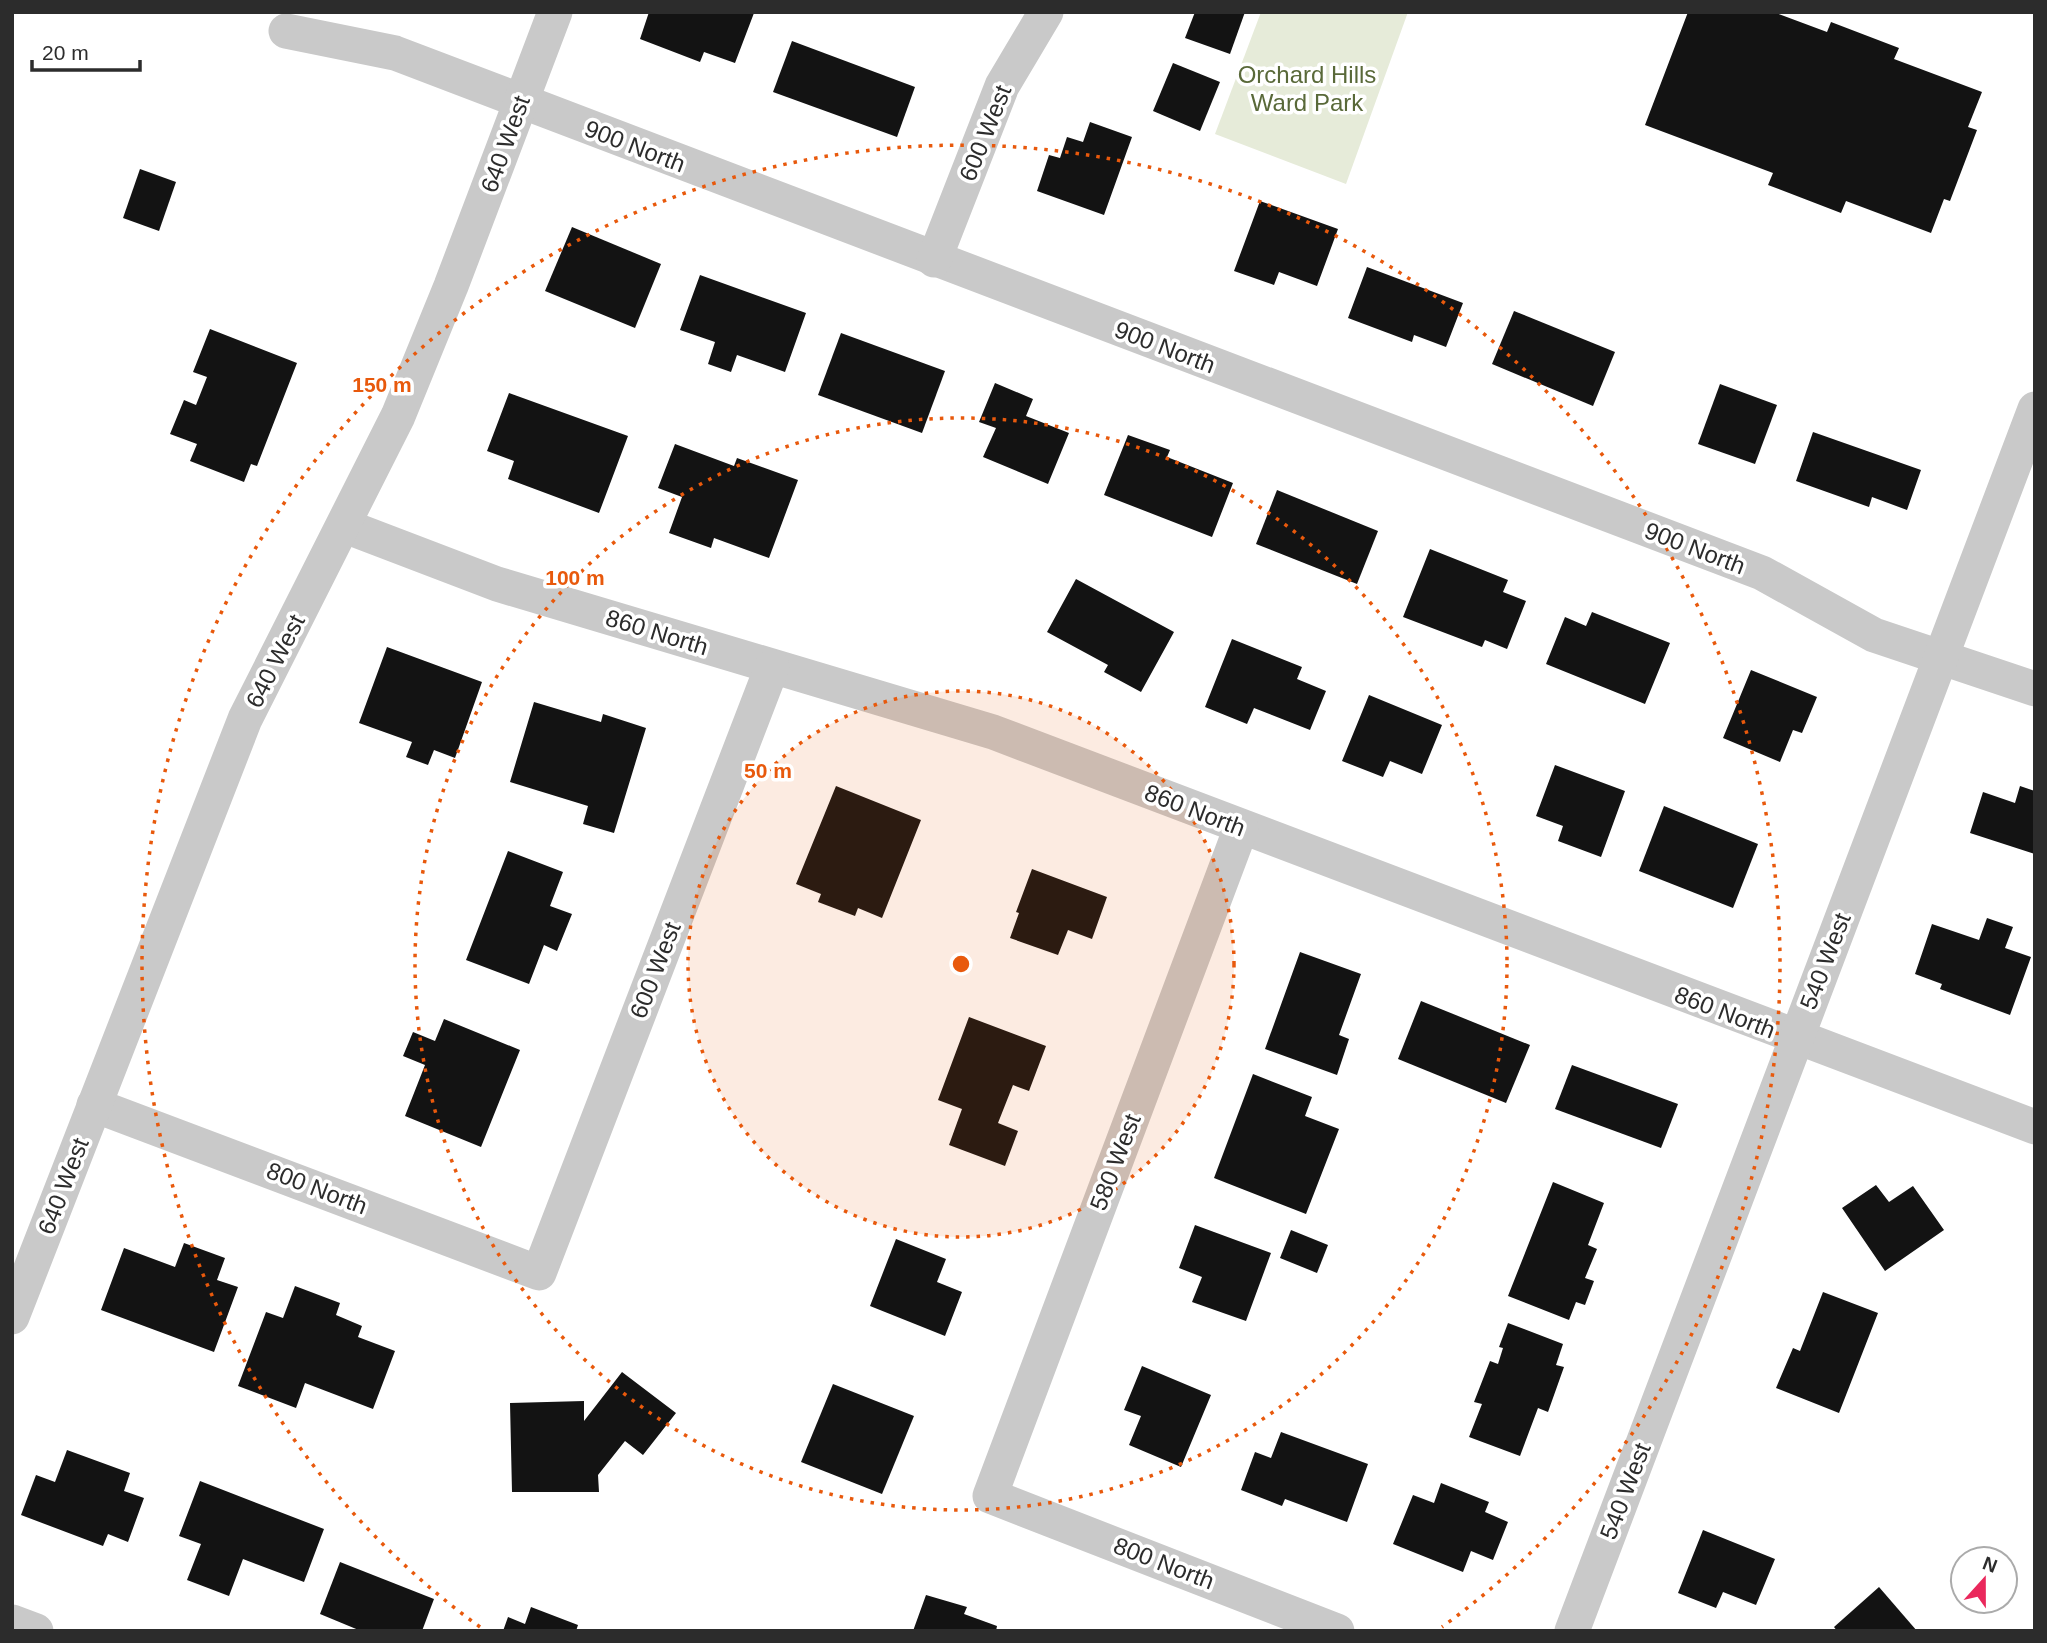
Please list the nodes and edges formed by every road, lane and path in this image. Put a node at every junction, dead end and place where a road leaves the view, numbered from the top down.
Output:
1 (555, 12) edge
2 (1046, 12) edge
3 (286, 31) dead end
4 (520, 102) junction
5 (934, 260) junction
6 (2035, 409) edge
7 (345, 526) junction
8 (1940, 659) junction
9 (772, 667) junction
10 (2035, 689) edge
11 (1241, 828) junction
12 (1796, 1038) junction
13 (94, 1105) junction
14 (2035, 1127) edge
15 (538, 1273) joint
16 (12, 1317) edge
17 (990, 1496) joint
18 (12, 1622) edge
19 (36, 1631) edge
20 (1337, 1631) edge
21 (1572, 1631) edge

1 - 4 street, 640 West
2 - 5 street, 600 West
3 - 4 street, 900 North
4 - 5 street, 900 North
4 - 7 street, 640 West
5 - 8 street, 900 North
6 - 8 street, 540 West
7 - 9 street, 860 North
7 - 13 street, 640 West
8 - 10 street, 900 North
8 - 12 street, 540 West
9 - 11 street, 860 North
9 - 15 street, 600 West
11 - 12 street, 860 North
11 - 17 street, 580 West
12 - 14 street, 860 North
12 - 21 street, 540 West
13 - 15 street, 800 North
13 - 16 street, 640 West
17 - 20 street, 800 North
18 - 19 street

